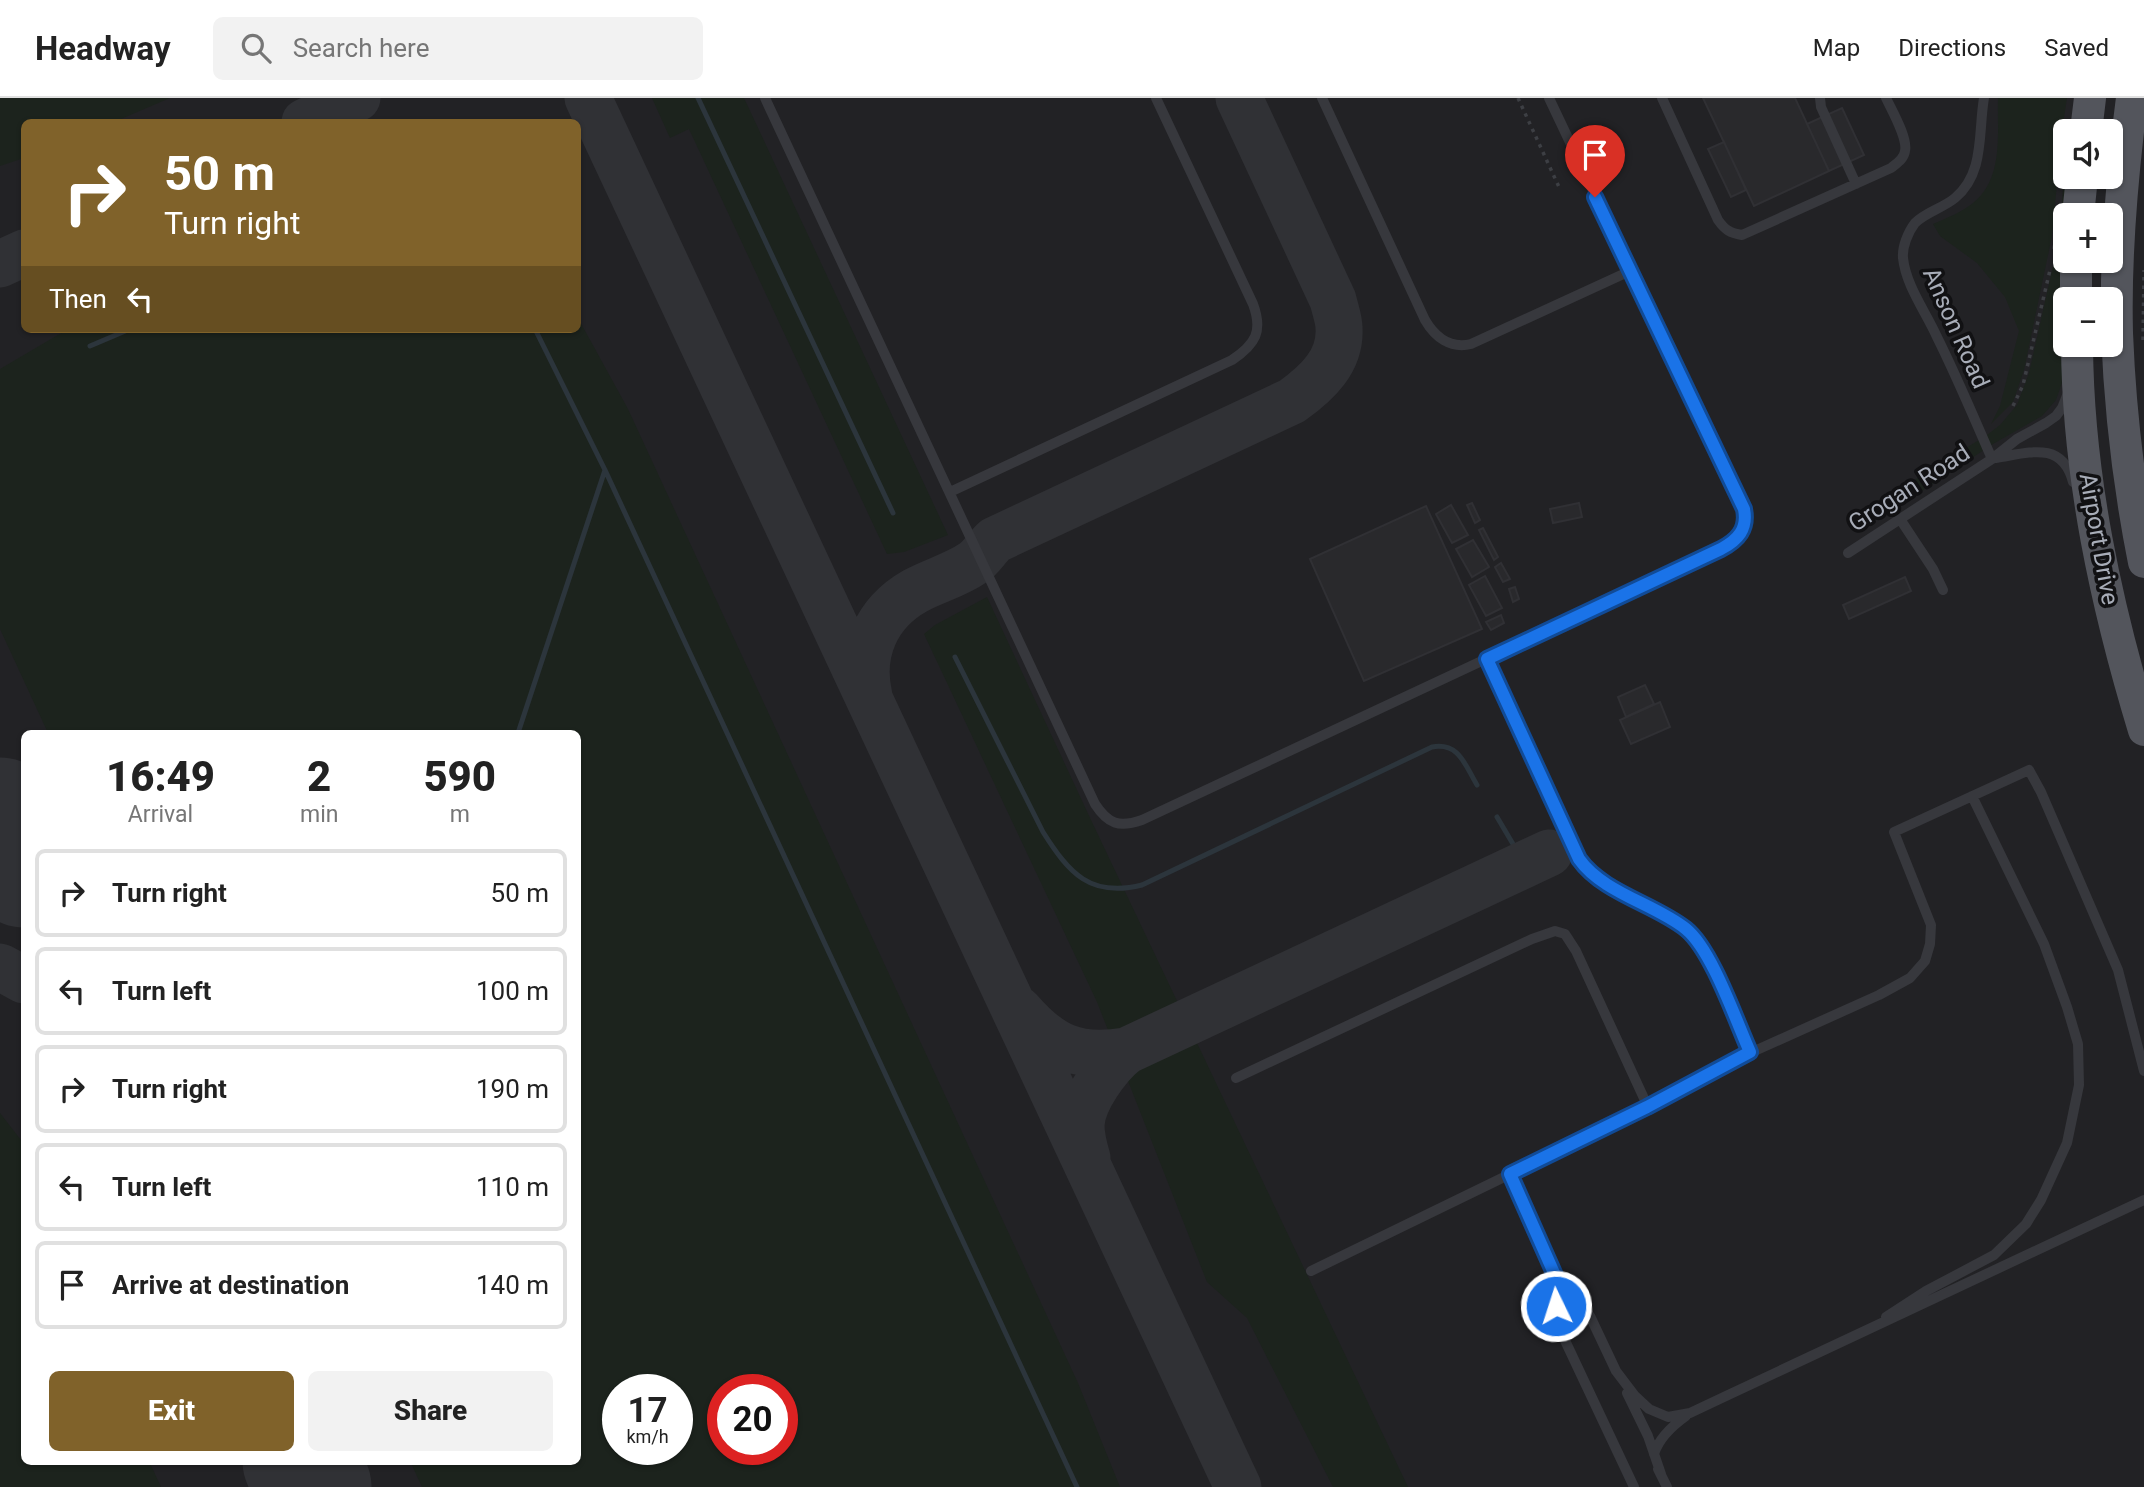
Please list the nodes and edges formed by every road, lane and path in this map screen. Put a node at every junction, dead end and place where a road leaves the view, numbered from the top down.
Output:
1 (765, 98) edge
2 (1156, 98) edge
3 (1322, 98) edge
4 (1518, 98) edge
5 (1549, 98) edge
6 (1662, 98) edge
7 (1820, 98) edge
8 (1886, 98) edge
9 (1977, 98) edge
10 (1984, 98) edge
11 (2090, 98) edge
12 (2132, 98) edge
13 (1981, 117) junction
14 (2087, 119) edge
15 (1856, 184) junction
16 (1559, 187) dead end
17 (2144, 270) edge
18 (1630, 271) junction
19 (2056, 273) edge
20 (2143, 352) edge
21 (2075, 357) edge
22 (2077, 357) edge
23 (2013, 406) dead end
24 (1992, 459) junction
25 (950, 492) junction
26 (2075, 492) dead end
27 (1900, 519) junction
28 (1848, 553) dead end
29 (2088, 555) dead end
30 (2144, 562) edge
31 (1943, 590) dead end
32 (2115, 630) junction
33 (1487, 659) junction
34 (2144, 730) edge
35 (1972, 796) junction
36 (1750, 1052) junction
37 (2144, 1071) edge
38 (1236, 1078) dead end
39 (1647, 1107) junction
40 (1510, 1174) junction
41 (2144, 1200) edge
42 (1311, 1271) dead end
43 (1558, 1282) junction
44 (1865, 1331) junction
45 (1616, 1371) junction
46 (1692, 1412) junction
47 (1654, 1452) junction
48 (1634, 1487) edge
49 (1667, 1487) edge

1 - 25 lane
2 - 25 lane
3 - 18 lane
4 - 16 path
5 - 18 lane
6 - 15 lane
7 - 15 lane
8 - 15 lane
9 - 13 lane, Anson Road
10 - 13 lane, Anson Road
11 - 14 main road
12 - 30 main road, Airport Drive
13 - 24 lane, Anson Road
17 - 20 path
18 - 33 lane
19 - 23 path
21 - 24 lane, Grogan Road
22 - 32 main road, Airport Drive
24 - 26 lane, Grogan Road
24 - 27 lane, Grogan Road
25 - 33 lane
27 - 28 lane, Grogan Road
27 - 31 lane
29 - 32 lane
32 - 34 main road, Airport Drive
33 - 36 lane
35 - 36 lane
35 - 37 lane
35 - 44 lane
36 - 39 lane
38 - 39 lane
39 - 40 lane
40 - 42 lane
40 - 43 lane
41 - 44 lane
43 - 45 lane
43 - 48 lane
44 - 46 lane
45 - 46 lane
45 - 47 lane
46 - 47 lane
47 - 49 lane

